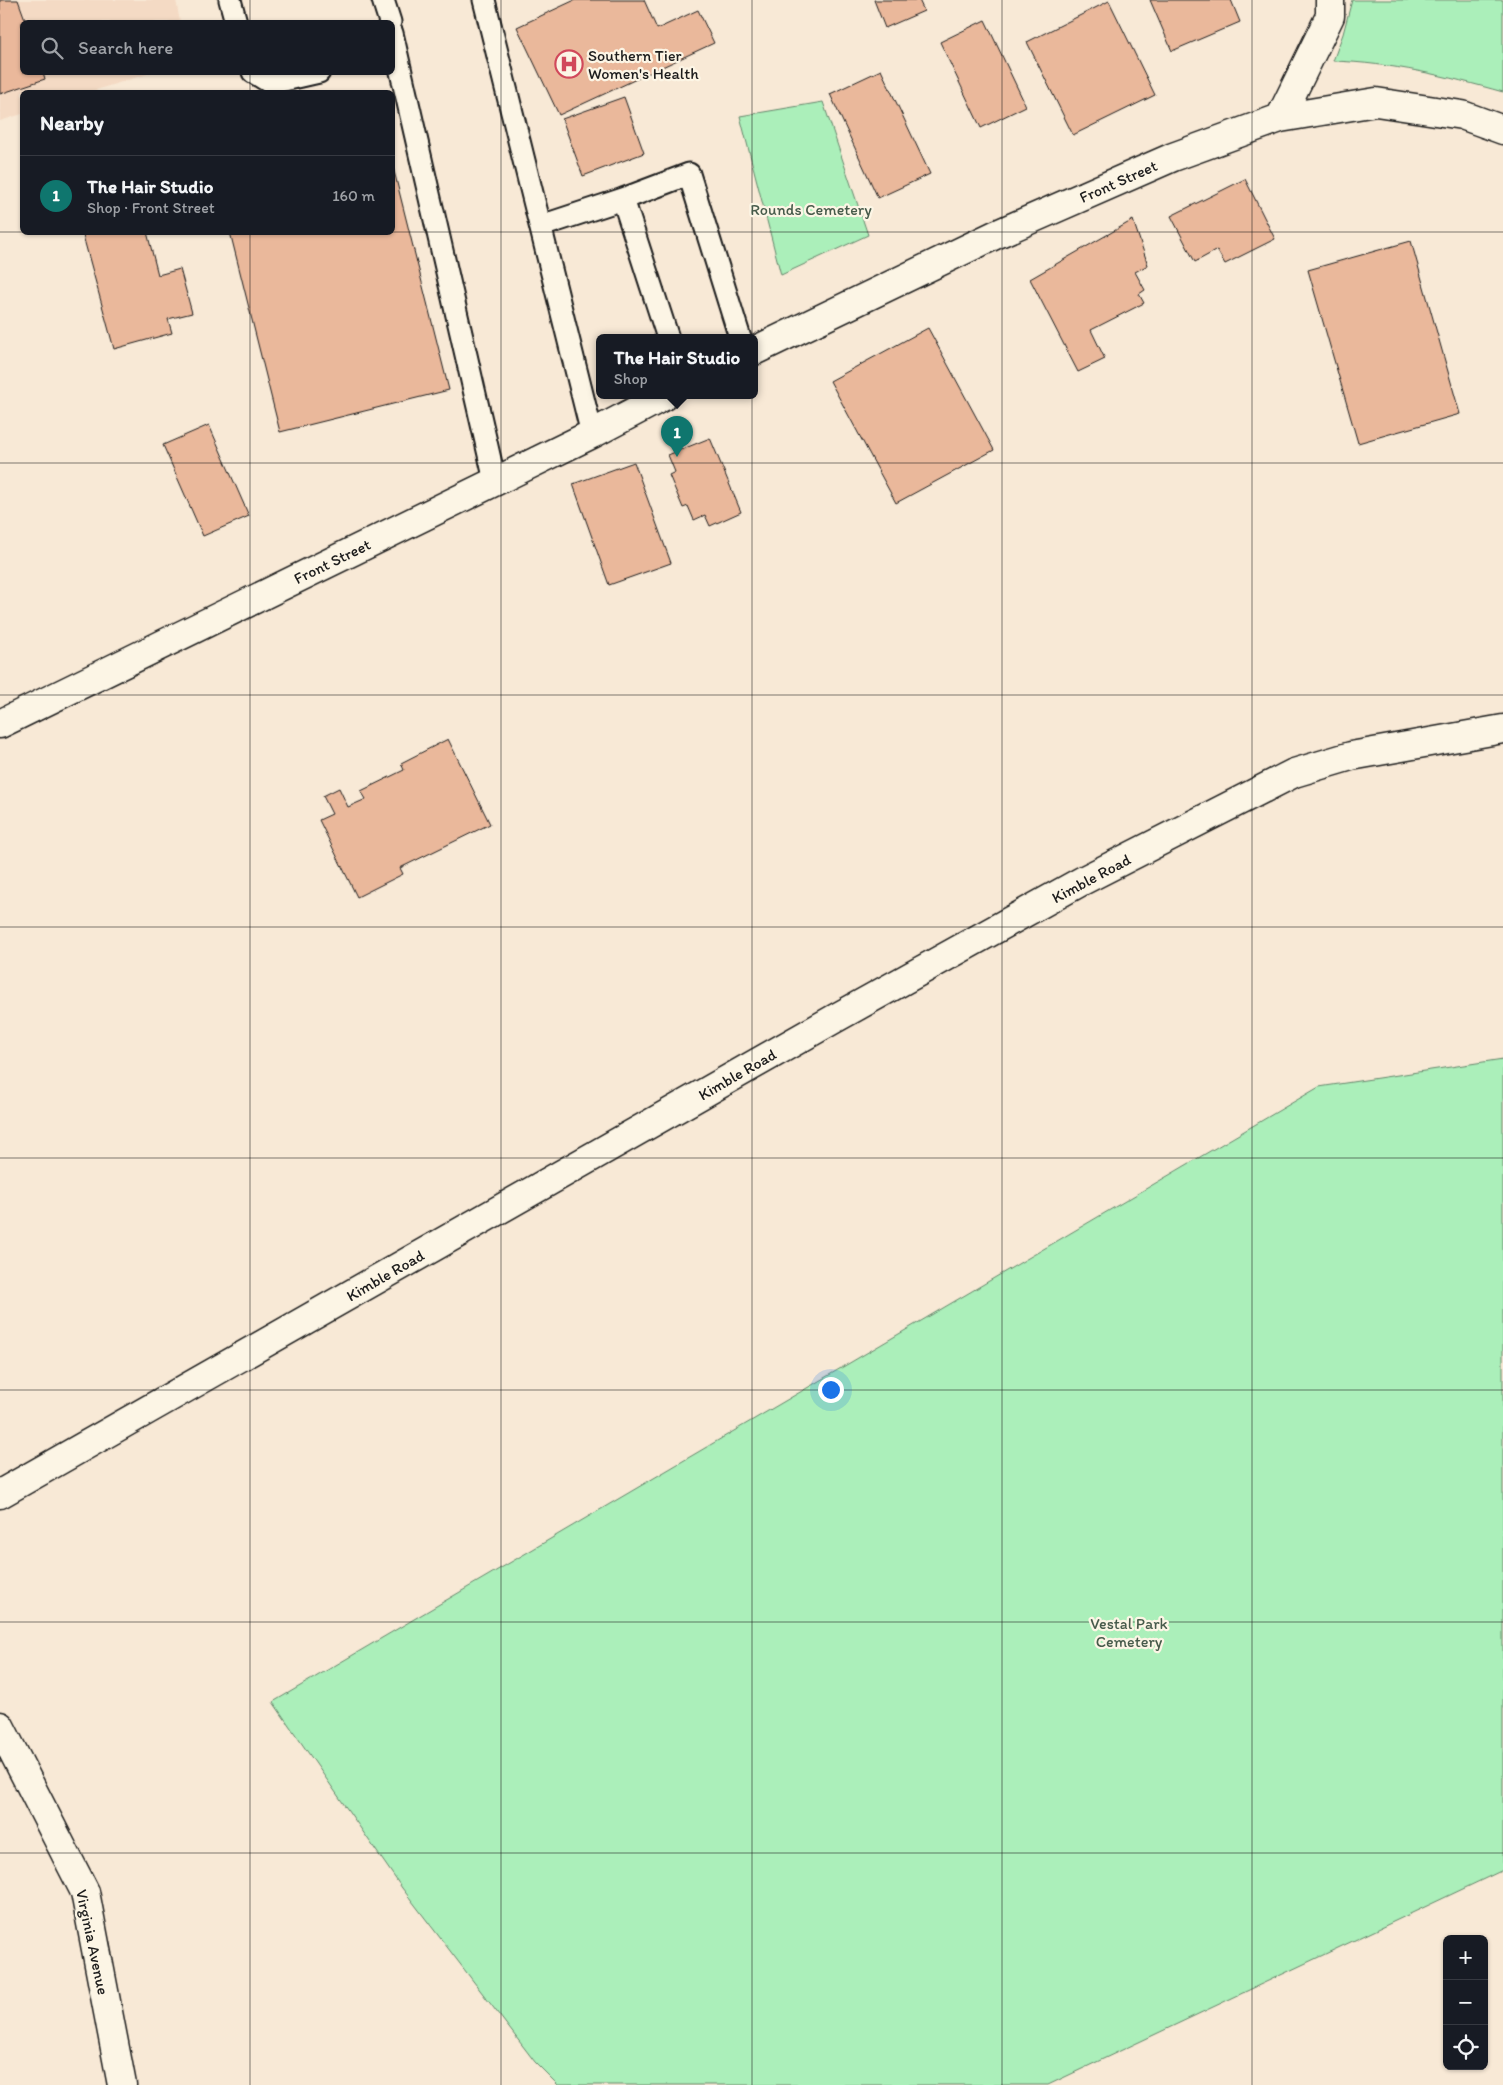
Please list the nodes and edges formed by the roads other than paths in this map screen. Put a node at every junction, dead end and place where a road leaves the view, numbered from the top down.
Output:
1 (230, 0) edge
2 (383, 0) edge
3 (484, 0) edge
4 (1330, 0) edge
5 (235, 20) edge
6 (389, 20) edge
7 (396, 55) edge
8 (258, 75) edge
9 (306, 75) edge
10 (1280, 118) junction
11 (1503, 130) edge
12 (623, 199) junction
13 (541, 226) junction
14 (667, 334) edge
15 (739, 334) edge
16 (758, 349) edge
17 (658, 399) edge
18 (592, 434) junction
19 (495, 481) junction
20 (0, 724) edge
21 (1503, 729) edge
22 (0, 1494) edge
23 (0, 1726) edge
24 (122, 2085) edge

1 - 5 lane
2 - 6 lane
3 - 13 lane
4 - 10 street
7 - 19 lane
8 - 9 lane
10 - 11 street, Front Street
10 - 16 street, Front Street
12 - 13 lane
12 - 14 lane
12 - 15 lane
13 - 18 lane
17 - 18 street, Front Street
18 - 19 street, Front Street
19 - 20 street, Front Street
21 - 22 street, Kimble Road
23 - 24 street, Virginia Avenue

